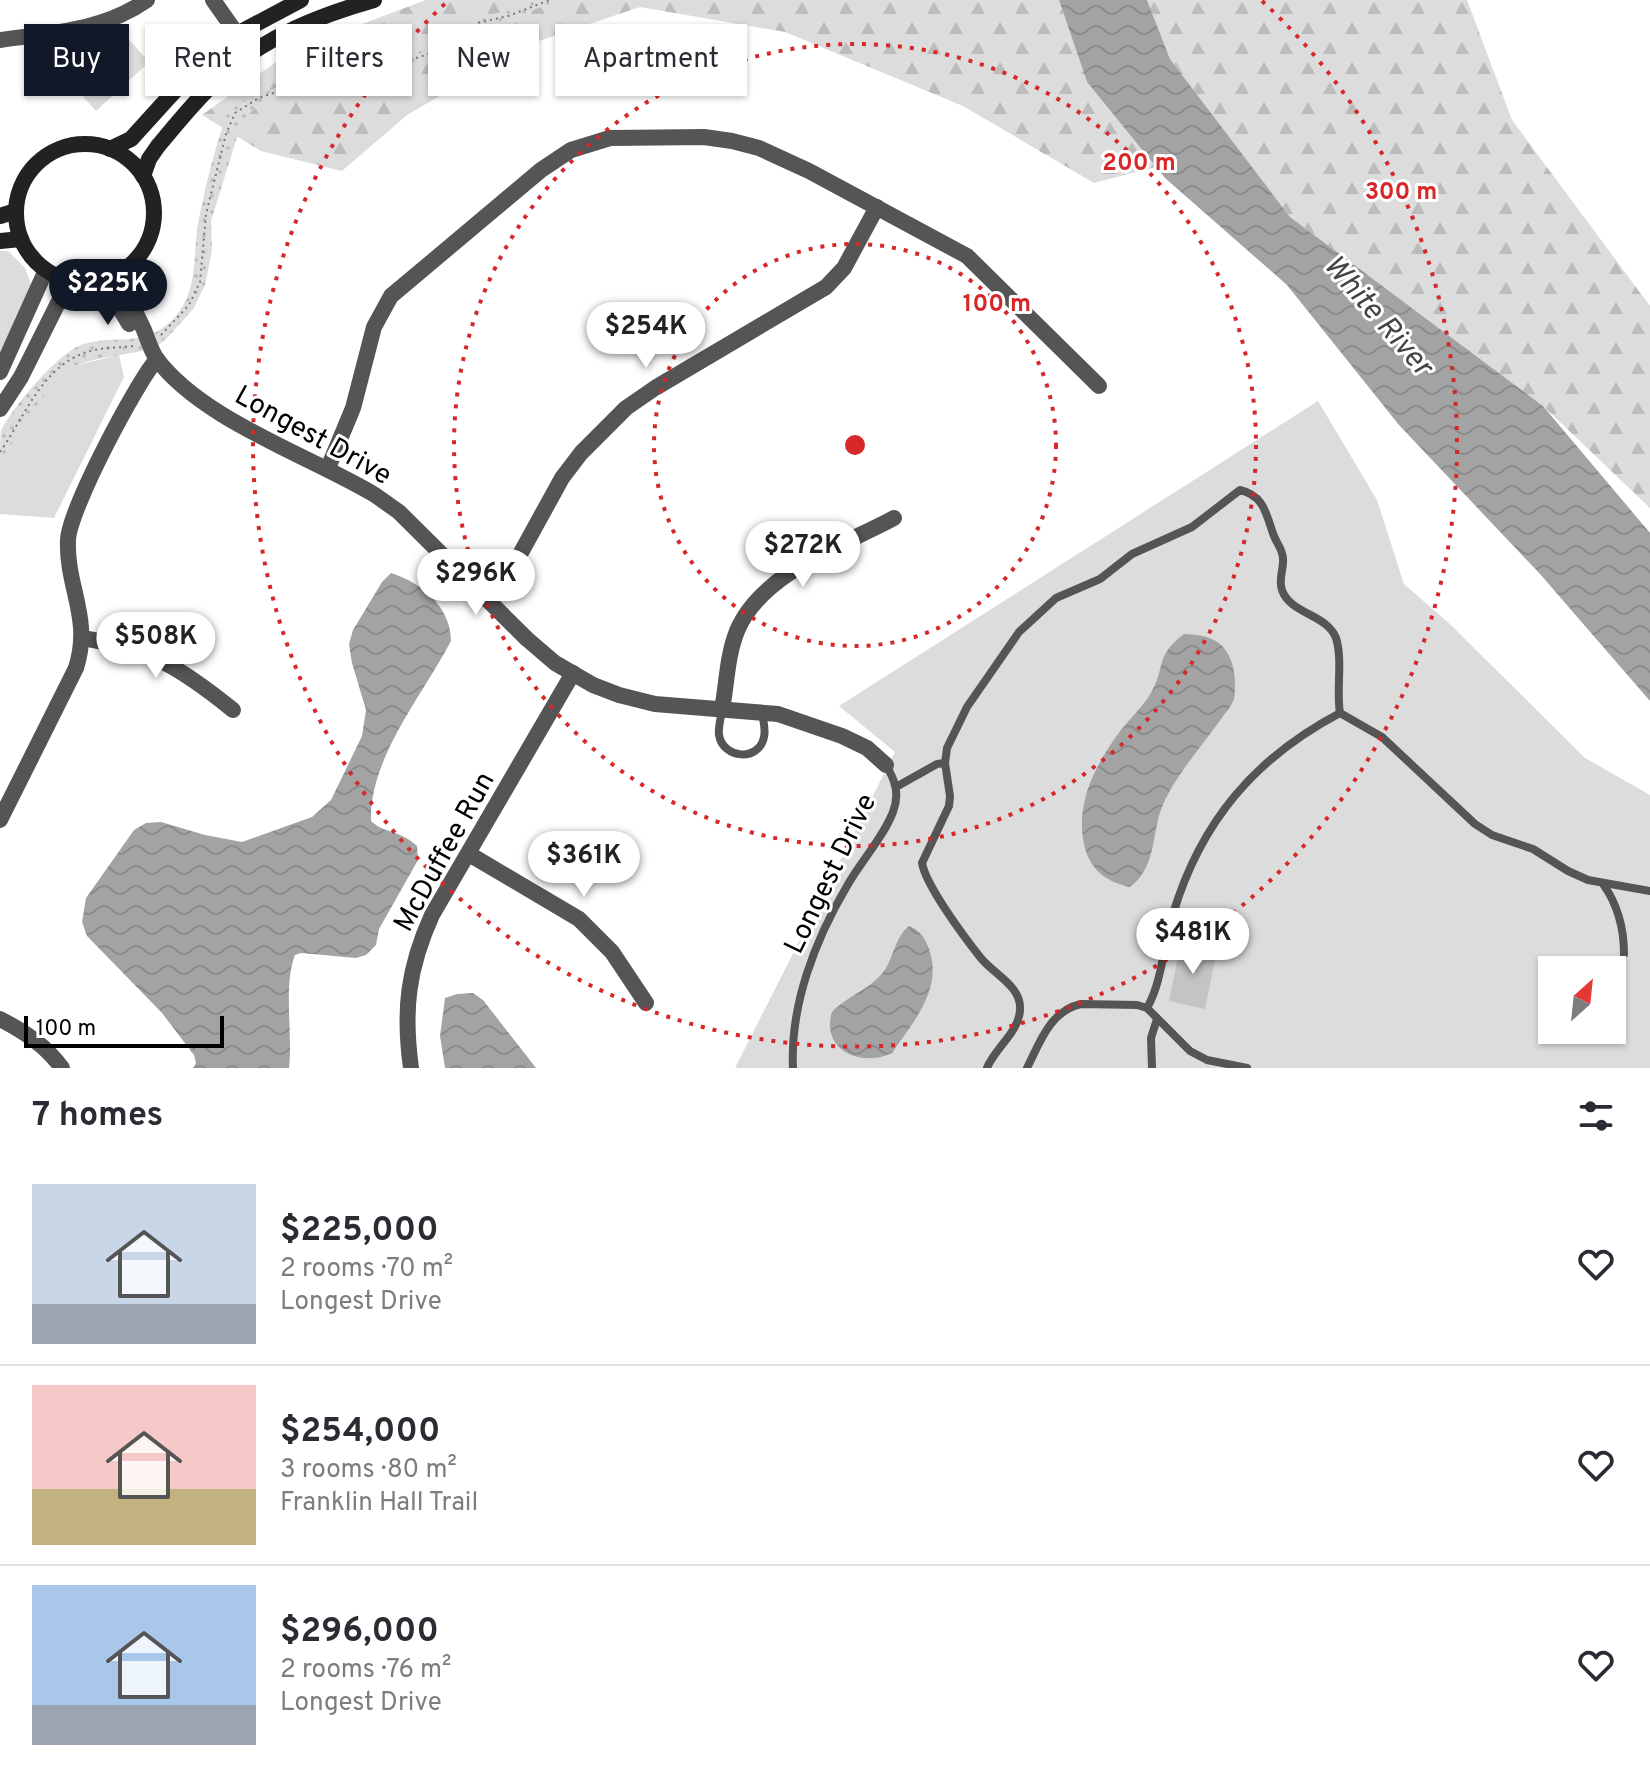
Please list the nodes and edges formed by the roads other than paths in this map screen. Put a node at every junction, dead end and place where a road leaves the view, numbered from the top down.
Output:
1 (147, 0) edge
2 (213, 0) edge
3 (301, 0) edge
4 (374, 0) edge
5 (230, 24) edge
6 (256, 24) edge
7 (0, 40) edge
8 (260, 49) edge
9 (170, 96) edge
10 (203, 96) edge
11 (110, 149) junction
12 (143, 176) junction
13 (877, 207) junction
14 (8, 213) edge
15 (21, 239) junction
16 (0, 241) edge
17 (136, 261) junction
18 (46, 270) junction
19 (77, 282) junction
20 (146, 341) junction
21 (157, 359) junction
22 (0, 372) edge
23 (1099, 386) dead end
24 (0, 409) edge
25 (328, 468) junction
26 (894, 518) dead end
27 (481, 594) junction
28 (82, 638) junction
29 (573, 673) junction
30 (722, 709) junction
31 (233, 710) dead end
32 (762, 712) junction
33 (1340, 713) junction
34 (945, 763) junction
35 (886, 765) joint
36 (896, 787) junction
37 (0, 820) edge
38 (469, 854) junction
39 (1603, 884) junction
40 (1650, 891) edge
41 (1624, 954) dead end
42 (646, 1003) dead end
43 (1147, 1008) junction
44 (0, 1019) edge
45 (1157, 1019) junction
46 (62, 1068) edge
47 (411, 1068) edge
48 (793, 1068) edge
49 (987, 1068) edge
50 (1027, 1068) edge
51 (1152, 1068) edge
52 (1247, 1068) edge

1 - 7 street
2 - 5 street
3 - 6 main road
4 - 8 main road
9 - 11 main road
10 - 12 main road
11 - 12 main road
11 - 14 main road
12 - 17 main road
13 - 23 street
13 - 25 street
13 - 27 street
14 - 15 main road
15 - 16 main road
15 - 18 main road
17 - 19 main road
17 - 20 street, Longest Drive
18 - 19 main road
18 - 22 street
19 - 20 street, Longest Drive
19 - 24 street
20 - 21 street, Longest Drive
21 - 25 street, Longest Drive
21 - 28 street
25 - 27 street, Longest Drive
26 - 30 street
27 - 29 street, Longest Drive
28 - 31 street
28 - 37 street
29 - 30 street, Longest Drive
29 - 38 street, McDuffee Run
30 - 32 street, Longest Drive
30 - 32 lane
32 - 35 street, Longest Drive
33 - 34 lane
33 - 39 lane
33 - 43 lane
34 - 36 lane
34 - 49 lane
35 - 36 lane, Longest Drive
36 - 48 lane, Longest Drive
38 - 42 street
38 - 47 street, McDuffee Run
39 - 40 lane
39 - 41 lane
43 - 45 lane
43 - 50 lane
44 - 46 street
45 - 51 lane
45 - 52 lane

